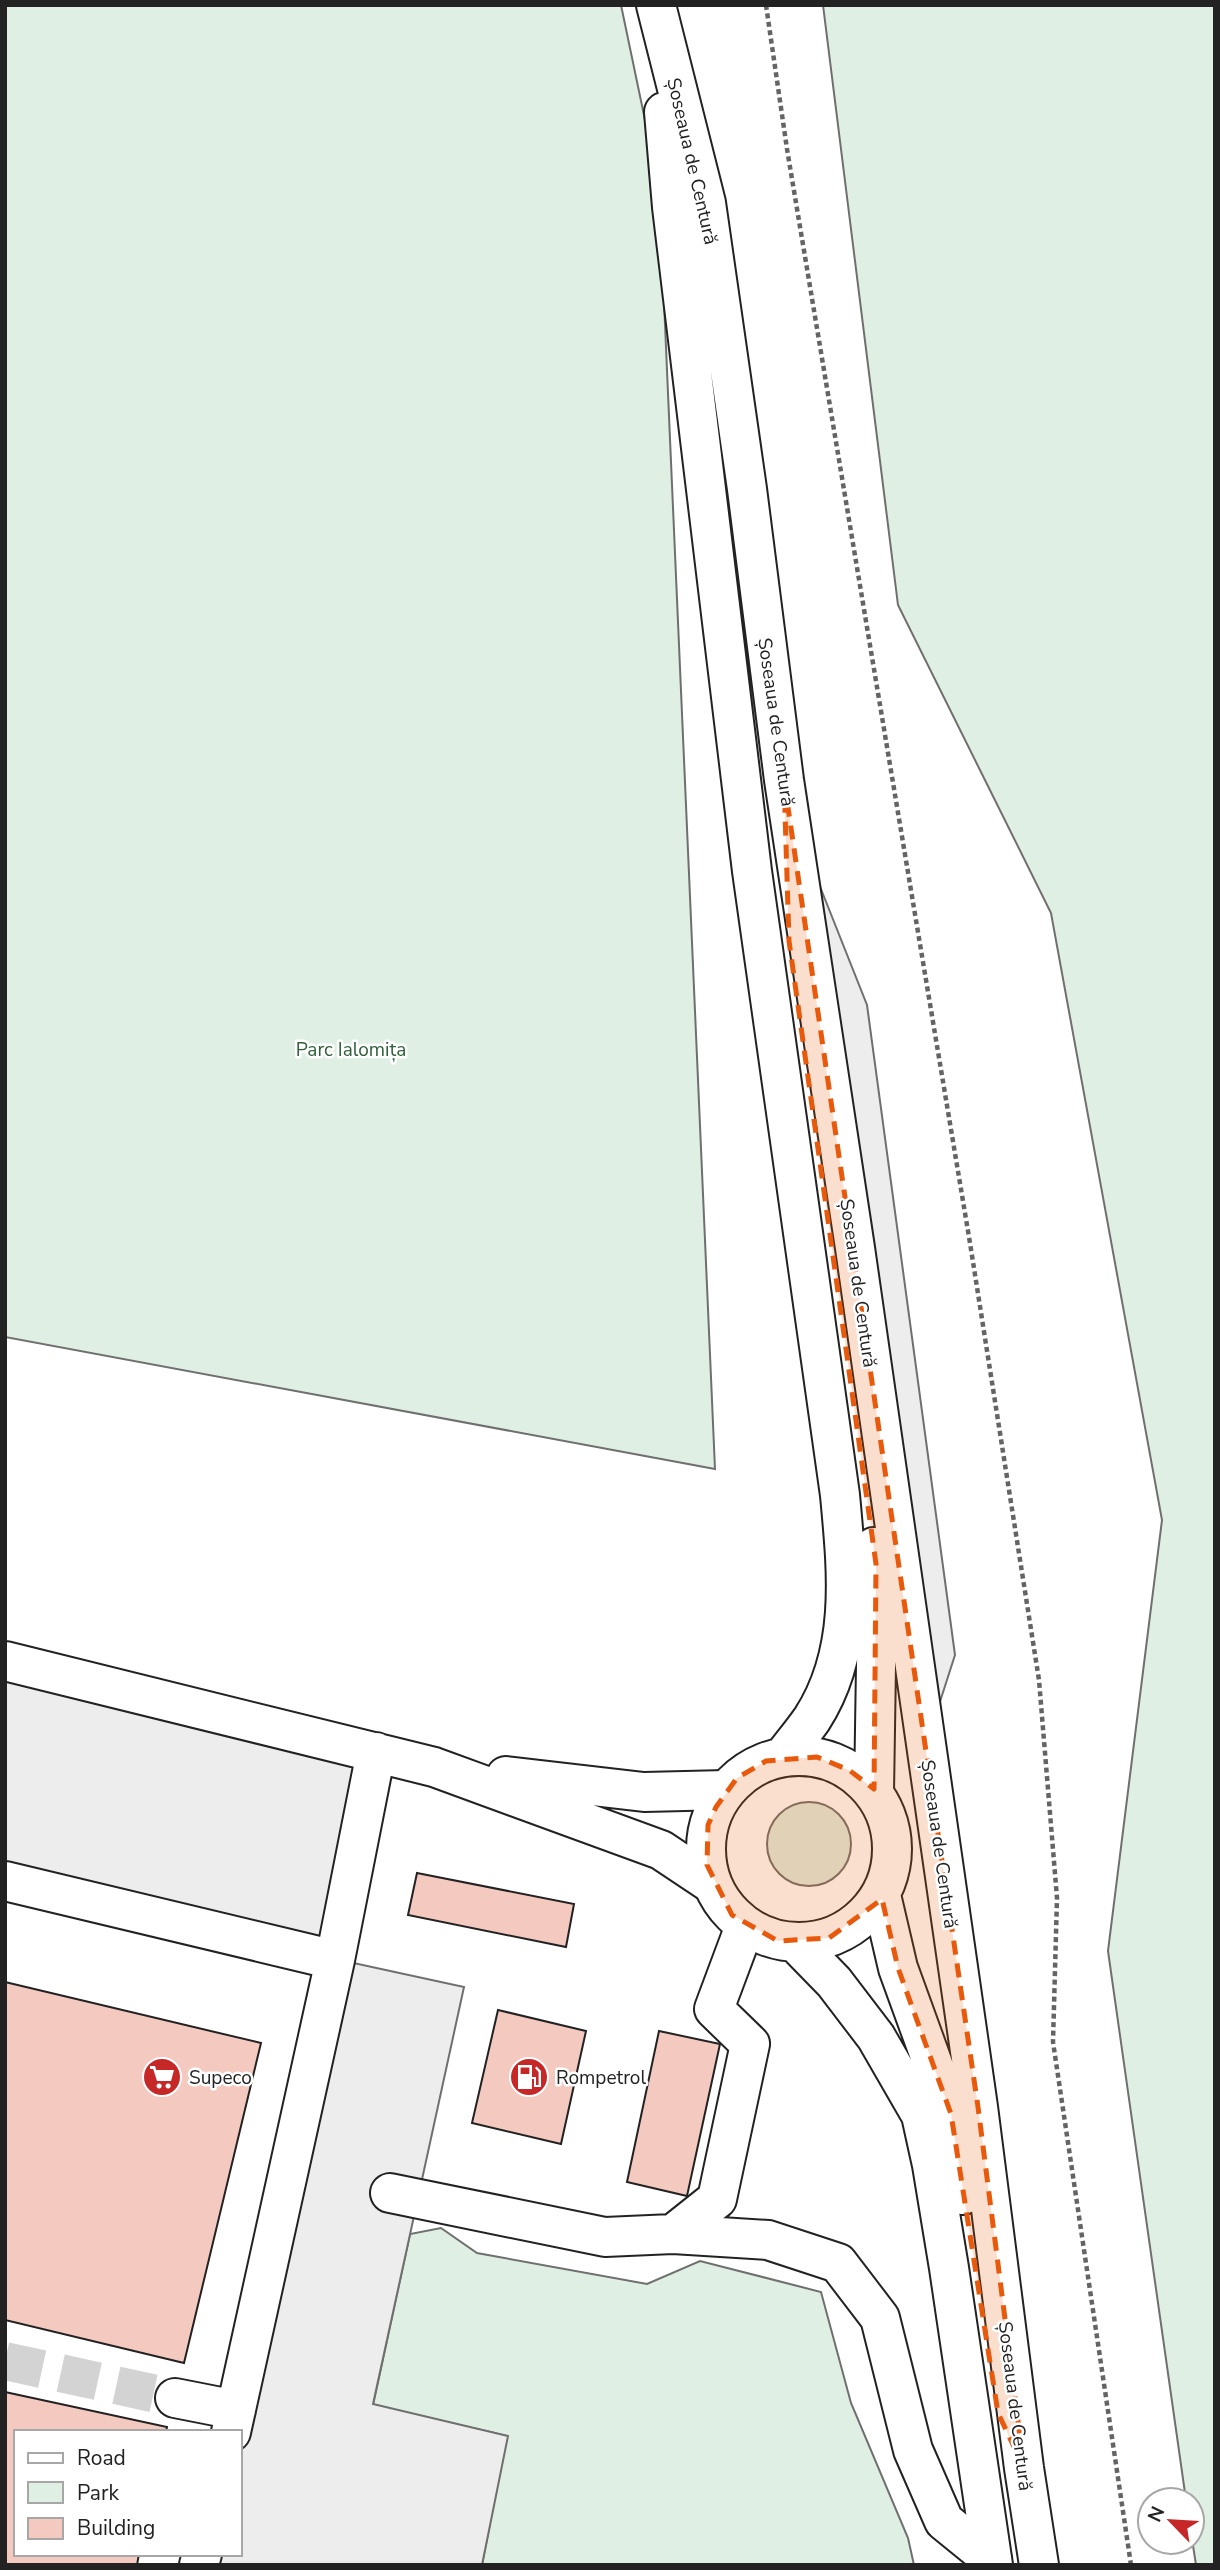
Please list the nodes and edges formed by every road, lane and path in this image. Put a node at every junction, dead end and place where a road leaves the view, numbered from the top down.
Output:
1 (656, 5) edge
2 (766, 5) edge
3 (784, 780) junction
4 (5, 1661) edge
5 (376, 1752) junction
6 (783, 1757) junction
7 (434, 1767) junction
8 (726, 1790) junction
9 (874, 1793) junction
10 (5, 1881) edge
11 (712, 1884) junction
12 (881, 1895) junction
13 (745, 1926) junction
14 (796, 1943) junction
15 (335, 1959) junction
16 (390, 2193) dead end
17 (673, 2234) junction
18 (175, 2398) tunnel mouth
19 (234, 2421) edge
20 (1024, 2468) junction
21 (992, 2562) edge
22 (1039, 2565) edge
23 (1131, 2565) edge

1 - 3 main road, Șoseaua de Centură
1 - 6 main road
2 - 23 path
3 - 9 main road
3 - 20 main road, Șoseaua de Centură
4 - 5 main road
5 - 7 main road
5 - 15 main road
6 - 8 main road
6 - 9 main road
7 - 8 main road
7 - 11 main road
8 - 11 main road
9 - 12 main road
10 - 15 main road
11 - 13 main road
12 - 14 main road
12 - 20 main road
13 - 14 main road
13 - 17 main road
14 - 21 main road
15 - 19 main road
16 - 17 main road
17 - 21 main road
18 - 19 main road
20 - 22 main road, Șoseaua de Centură

